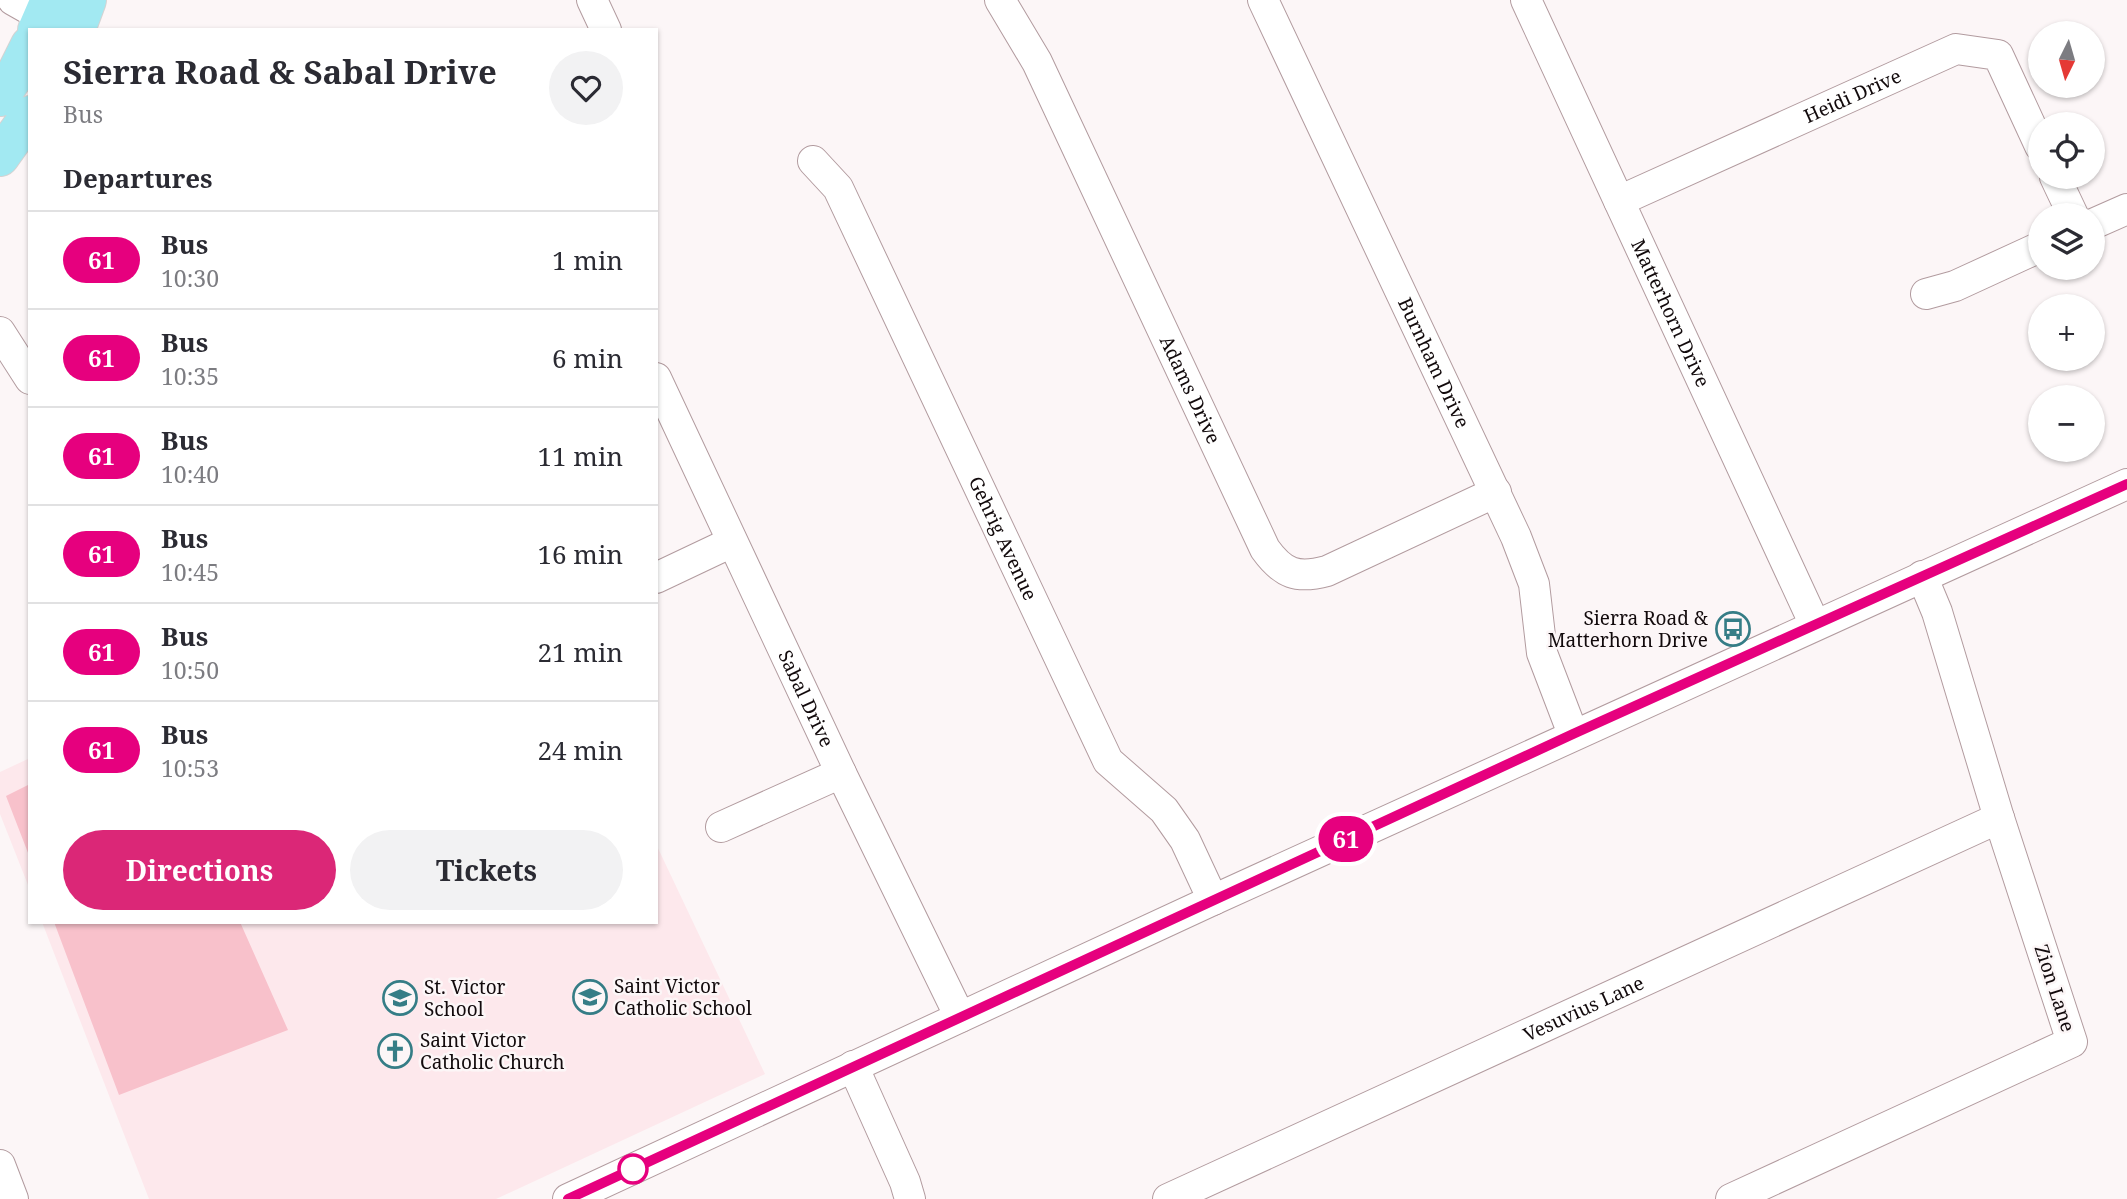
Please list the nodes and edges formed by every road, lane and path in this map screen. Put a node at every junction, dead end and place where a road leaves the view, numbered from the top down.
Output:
1 (87, 0) edge
2 (592, 0) edge
3 (1000, 0) edge
4 (1263, 0) edge
5 (1527, 0) edge
6 (42, 20) edge
7 (605, 28) edge
8 (28, 49) edge
9 (0, 97) edge
10 (28, 118) edge
11 (2028, 120) edge
12 (0, 157) edge
13 (813, 161) dead end
14 (1619, 201) junction
15 (2127, 209) edge
16 (2105, 219) edge
17 (2028, 253) edge
18 (1926, 293) dead end
19 (0, 332) edge
20 (28, 376) edge
21 (658, 382) edge
22 (2127, 484) edge
23 (1496, 492) junction
24 (732, 542) junction
25 (1922, 576) junction
26 (658, 577) edge
27 (1815, 625) junction
28 (1573, 734) junction
29 (841, 773) junction
30 (1999, 818) junction
31 (721, 827) dead end
32 (1213, 900) junction
33 (960, 1017) junction
34 (853, 1066) junction
35 (0, 1165) edge
36 (13, 1199) edge
37 (568, 1199) edge
38 (910, 1199) edge
39 (1168, 1199) edge
40 (1731, 1199) edge

1 - 6 main road
2 - 7 street
3 - 23 street, Adams Drive
4 - 23 street, Burnham Drive
5 - 14 street, Matterhorn Drive
8 - 9 main road
10 - 12 main road
11 - 14 street, Heidi Drive
13 - 32 street, Gehrig Avenue
14 - 27 street, Matterhorn Drive
15 - 16 street
17 - 18 street
19 - 20 street
21 - 24 street, Sabal Drive
22 - 25 street
23 - 28 street, Burnham Drive
24 - 26 street
24 - 29 street, Sabal Drive
25 - 27 street
25 - 30 street, Zion Lane
27 - 28 street
28 - 32 street
29 - 31 street
29 - 33 street, Sabal Drive
30 - 39 street, Vesuvius Lane
30 - 40 street, Zion Lane
32 - 33 street
33 - 34 street
34 - 37 street
34 - 38 street
35 - 36 street

